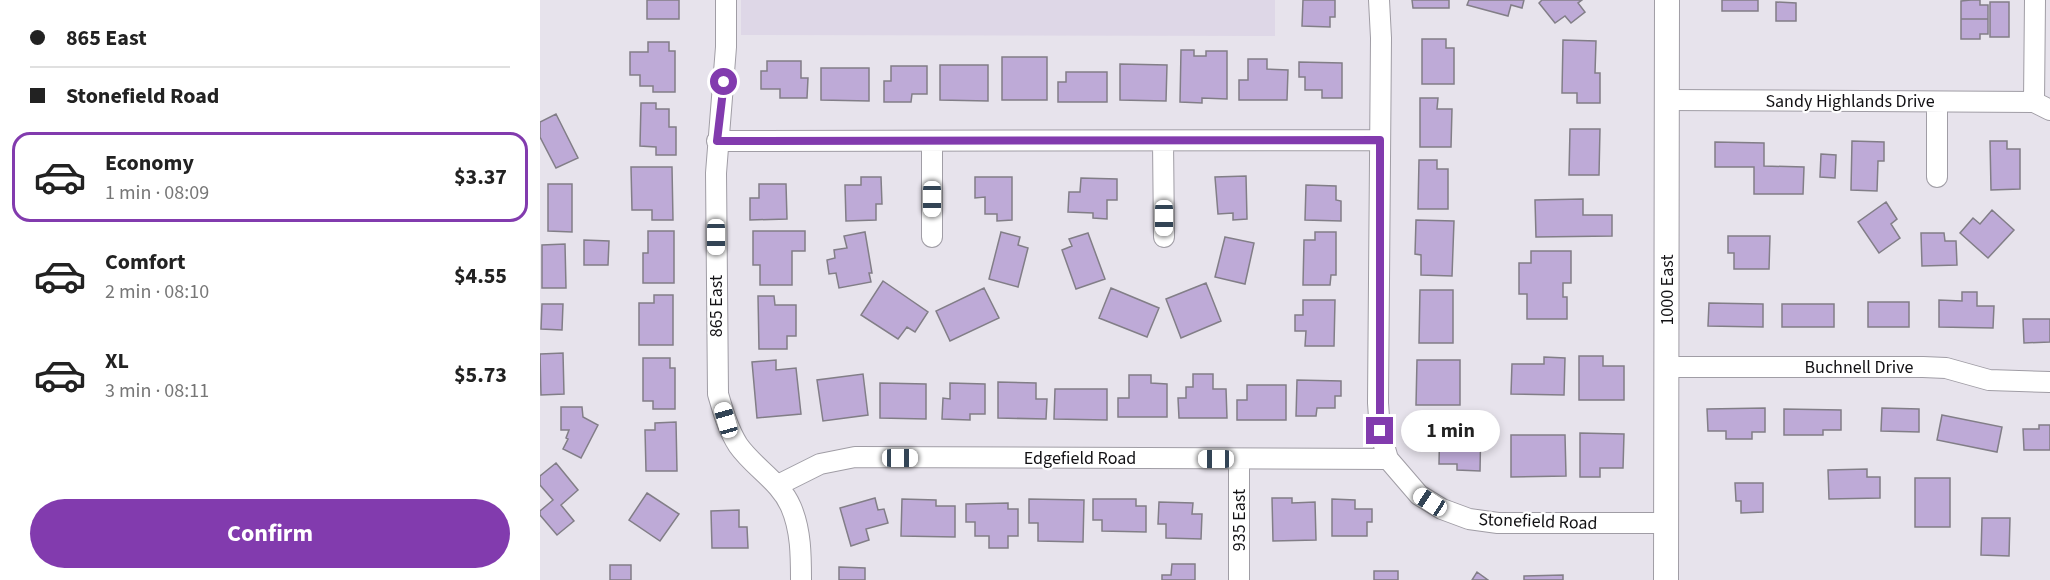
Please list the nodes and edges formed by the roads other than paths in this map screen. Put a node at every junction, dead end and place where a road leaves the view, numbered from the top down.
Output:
1 (726, 0) edge
2 (1378, 0) edge
3 (1668, 0) edge
4 (2035, 0) edge
5 (1667, 100) junction
6 (1937, 102) junction
7 (2042, 106) edge
8 (1380, 140) junction
9 (717, 141) junction
10 (932, 141) junction
11 (1163, 141) junction
12 (1937, 177) dead end
13 (932, 237) dead end
14 (1164, 237) dead end
15 (1667, 366) junction
16 (2050, 382) edge
17 (1239, 459) junction
18 (1388, 459) junction
19 (778, 485) junction
20 (1666, 523) junction
21 (801, 580) edge
22 (1239, 580) edge
23 (1666, 580) edge

1 - 9 street, 865 East
2 - 8 street, Stonefield Road
3 - 5 street, 1000 East
4 - 7 street
5 - 6 street, Sandy Highlands Drive
5 - 15 street, 1000 East
6 - 7 street, Sandy Highlands Drive
6 - 12 street
8 - 11 street
8 - 18 street, Stonefield Road
9 - 10 street
9 - 19 street, 865 East
10 - 11 street
10 - 13 street
11 - 14 street
15 - 16 street, Buchnell Drive
15 - 20 street, 1000 East
17 - 18 street, Edgefield Road
17 - 19 street, Edgefield Road
17 - 22 street, 935 East
18 - 20 street, Stonefield Road
19 - 21 street, 865 East
20 - 23 street, 1000 East

